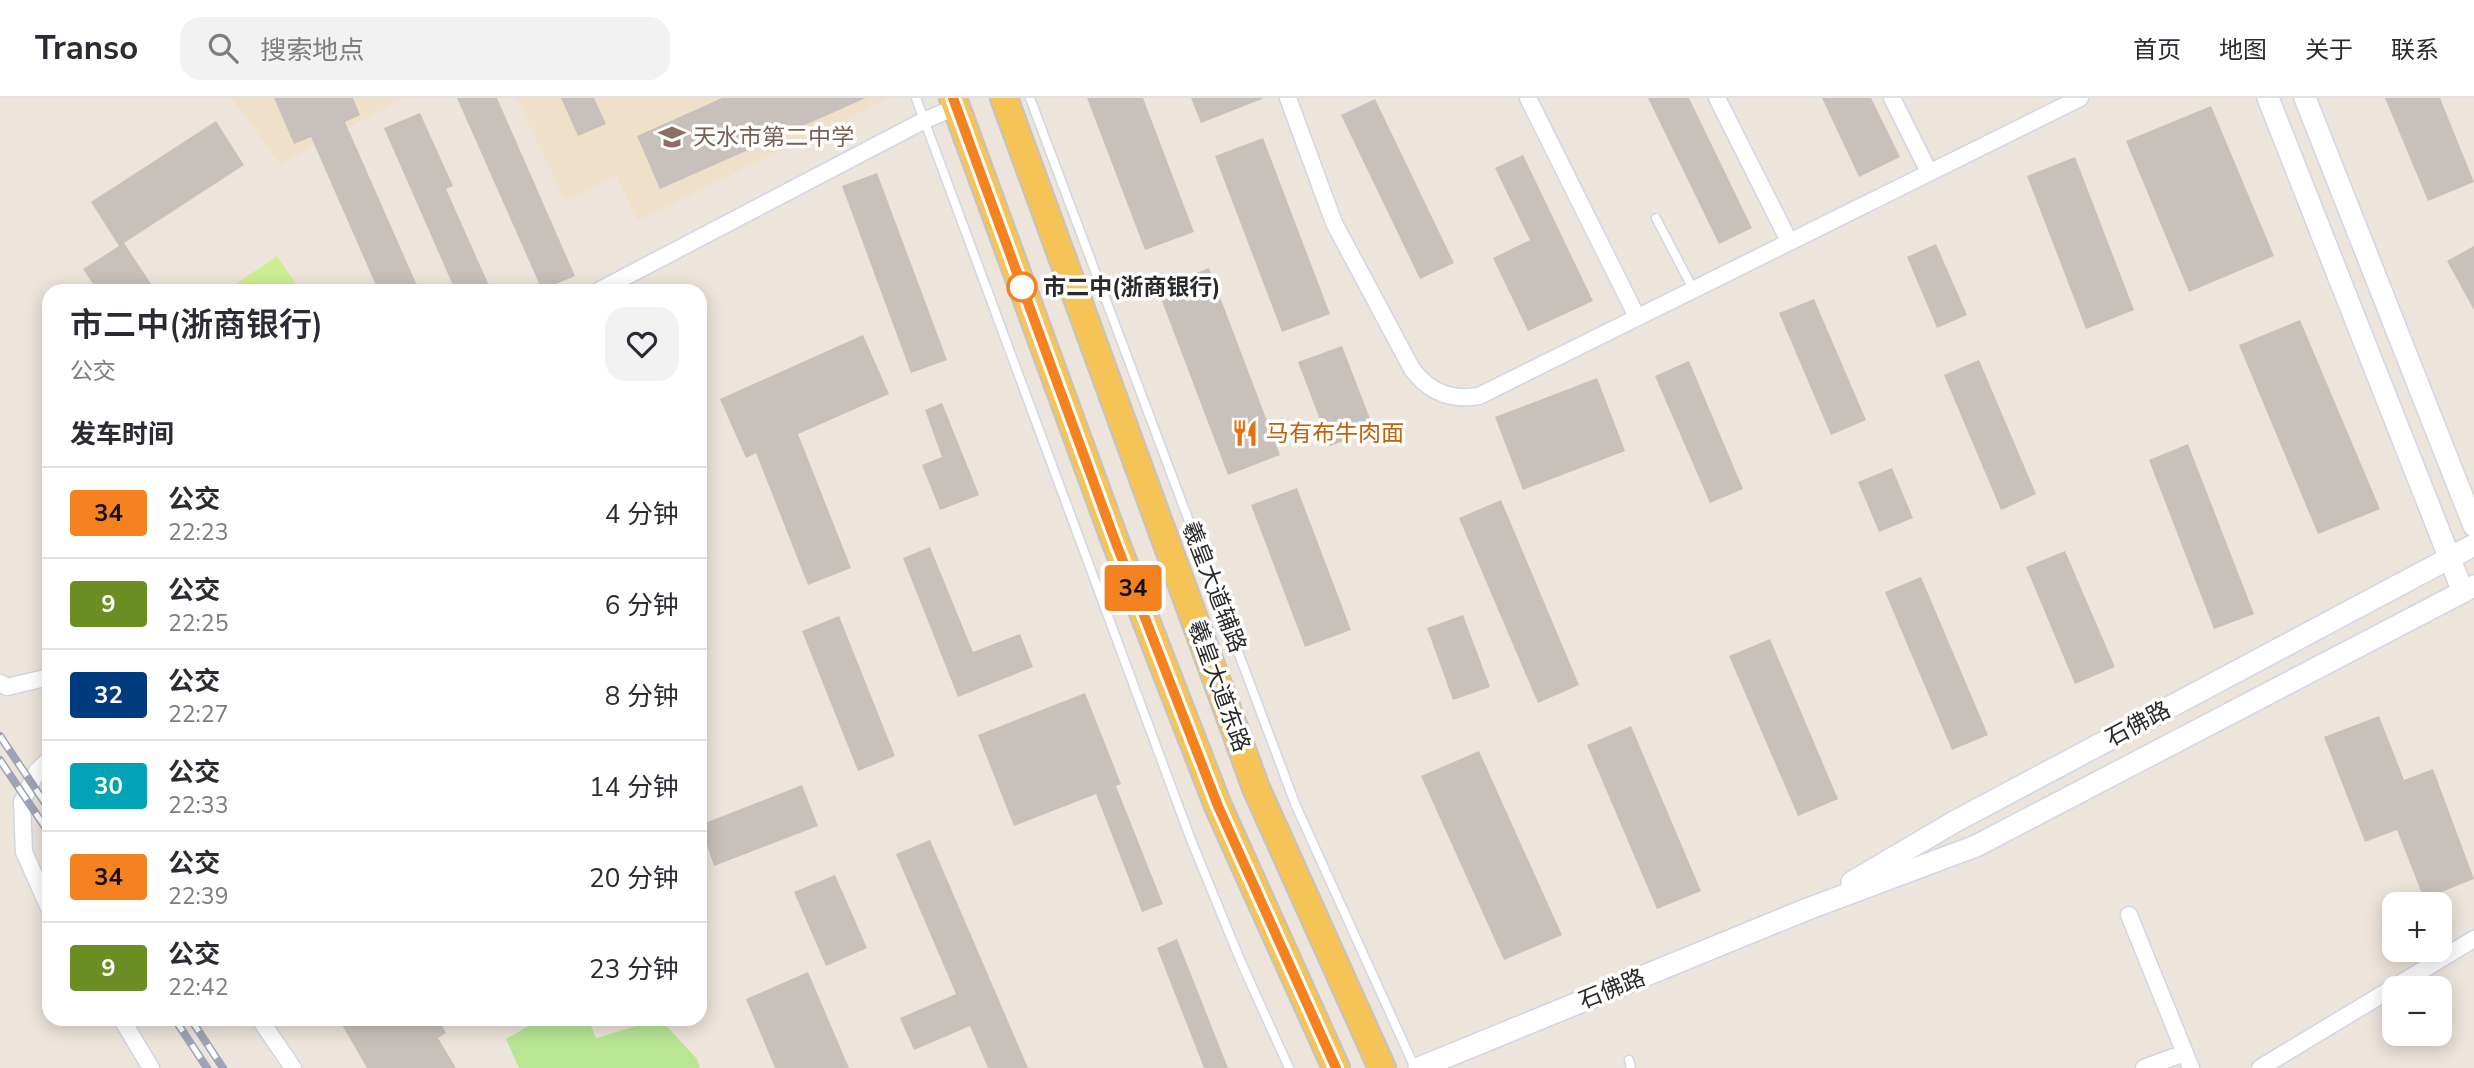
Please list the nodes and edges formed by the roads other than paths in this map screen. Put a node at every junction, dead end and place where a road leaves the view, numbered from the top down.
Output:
1 (916, 98) edge
2 (1004, 98) edge
3 (1030, 98) edge
4 (1288, 98) edge
5 (1528, 98) edge
6 (1717, 98) edge
7 (1892, 98) edge
8 (2080, 98) edge
9 (2268, 98) edge
10 (2305, 98) edge
11 (955, 102) edge
12 (923, 121) junction
13 (1929, 172) junction
14 (1656, 218) dead end
15 (1789, 242) junction
16 (611, 284) edge
17 (1693, 289) junction
18 (1637, 317) junction
19 (2474, 526) edge
20 (2474, 545) edge
21 (2450, 558) junction
22 (2469, 589) edge
23 (42, 679) edge
24 (0, 683) edge
25 (42, 766) edge
26 (42, 892) edge
27 (1805, 910) junction
28 (2129, 915) dead end
29 (2474, 939) edge
30 (126, 1026) edge
31 (264, 1026) edge
32 (2187, 1060) edge
33 (151, 1068) edge
34 (293, 1068) edge
35 (1289, 1068) edge
36 (1336, 1068) edge
37 (1382, 1068) edge
38 (1417, 1068) edge
39 (2144, 1068) edge
40 (2260, 1068) edge

1 - 12 lane
2 - 37 main road, 羲皇大道东路
3 - 38 lane, 羲皇大道辅路
4 - 18 street
5 - 18 street
6 - 15 street
7 - 13 street
8 - 13 street
9 - 21 street
10 - 19 street
11 - 12 street
11 - 36 main road, 羲皇大道东路
12 - 16 street
12 - 35 lane
13 - 15 street
14 - 17 lane
15 - 17 street
17 - 18 street
20 - 21 street, 石佛路
21 - 22 street
21 - 27 street, 石佛路
22 - 27 street, 石佛路
23 - 24 street
25 - 26 street
27 - 38 street, 石佛路
28 - 32 street
29 - 40 street
30 - 33 street
31 - 34 street
32 - 39 street

